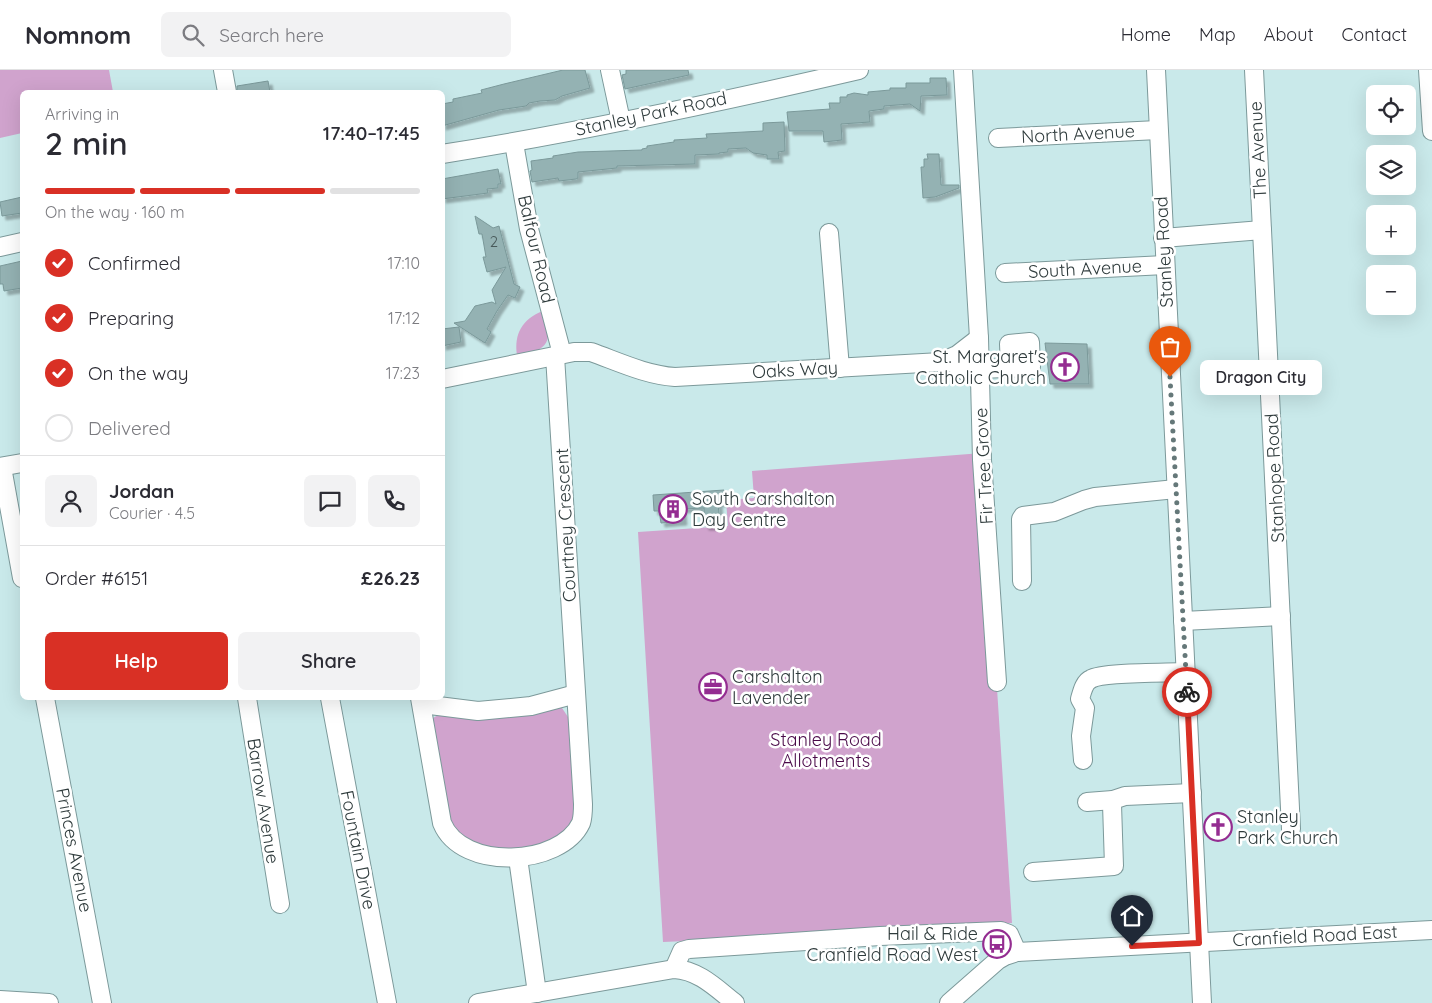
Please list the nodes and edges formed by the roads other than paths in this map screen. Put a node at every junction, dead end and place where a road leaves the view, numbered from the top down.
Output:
1 (223, 70) edge
2 (610, 70) edge
3 (859, 70) edge
4 (963, 70) edge
5 (1156, 70) edge
6 (1254, 70) edge
7 (1428, 70) edge
8 (227, 90) edge
9 (621, 121) junction
10 (1158, 130) junction
11 (1432, 131) edge
12 (998, 138) dead end
13 (514, 143) junction
14 (445, 154) edge
15 (1262, 230) junction
16 (829, 233) dead end
17 (1163, 238) junction
18 (20, 242) edge
19 (0, 247) edge
20 (1165, 265) junction
21 (1005, 273) dead end
22 (979, 338) junction
23 (558, 355) junction
24 (948, 360) junction
25 (840, 368) junction
26 (1010, 368) dead end
27 (980, 375) junction
28 (445, 378) edge
29 (20, 463) edge
30 (1, 467) edge
31 (1176, 489) junction
32 (20, 567) edge
33 (1022, 582) dead end
34 (1281, 616) junction
35 (1183, 621) junction
36 (1186, 672) junction
37 (997, 682) dead end
38 (576, 694) junction
39 (45, 700) edge
40 (247, 700) edge
41 (330, 700) edge
42 (421, 701) edge
43 (1083, 760) dead end
44 (1192, 792) junction
45 (1113, 800) junction
46 (1087, 802) dead end
47 (1291, 829) dead end
48 (518, 858) junction
49 (1033, 872) dead end
50 (280, 904) dead end
51 (1432, 930) edge
52 (1199, 943) junction
53 (1011, 954) junction
54 (677, 969) junction
55 (538, 993) junction
56 (0, 1000) edge
57 (49, 1003) edge
58 (102, 1003) edge
59 (387, 1003) edge
60 (478, 1003) edge
61 (735, 1003) edge
62 (949, 1003) edge
63 (1202, 1003) edge

1 - 8 street
2 - 9 street
3 - 9 street, Stanley Park Road
4 - 22 street, Fir Tree Grove
5 - 10 street, Stanley Road
6 - 15 street, The Avenue
7 - 11 street
9 - 13 street, Stanley Park Road
10 - 12 street, North Avenue
10 - 17 street, Stanley Road
13 - 14 street, Stanley Park Road
13 - 23 street, Balfour Road
15 - 17 street
15 - 34 street, Stanhope Road
16 - 25 street
17 - 20 street, Stanley Road
18 - 19 street
20 - 21 street, South Avenue
20 - 31 street, Stanley Road
22 - 24 street, Oaks Way
22 - 27 street, Fir Tree Grove
23 - 25 street, Oaks Way
23 - 28 street, Oaks Way
23 - 38 street, Courtney Crescent
24 - 25 street, Oaks Way
24 - 27 street
26 - 27 street
27 - 37 street, Fir Tree Grove
29 - 30 street
30 - 32 street
31 - 33 street
31 - 35 street, Stanley Road
34 - 35 street
34 - 47 street, Stanhope Road
35 - 36 street, Stanley Road
36 - 43 street
36 - 44 street, Stanley Road
38 - 42 street, Courtney Crescent
38 - 48 street, Courtney Crescent
39 - 58 street, Princes Avenue
40 - 50 street, Barrow Avenue
41 - 59 street, Fountain Drive
42 - 48 street, Courtney Crescent
44 - 45 street
44 - 52 street, Stanley Road
45 - 46 street
45 - 49 street
48 - 55 street
51 - 52 street, Cranfield Road East
52 - 53 street, Cranfield Road East
52 - 63 street, Stanley Road
53 - 54 street
53 - 62 street
54 - 55 street
54 - 61 street
55 - 60 street
56 - 57 street

